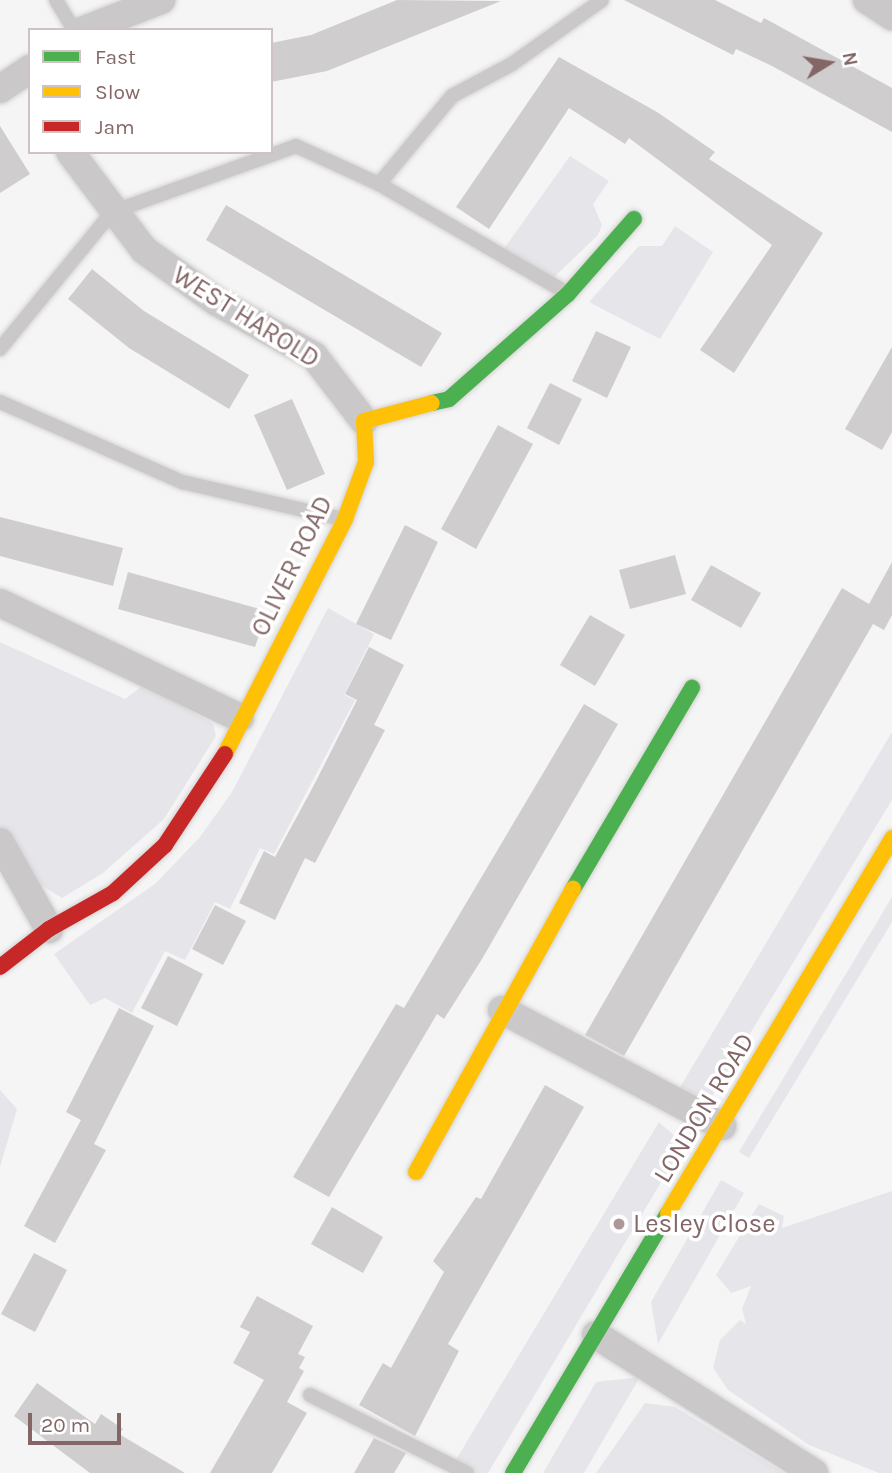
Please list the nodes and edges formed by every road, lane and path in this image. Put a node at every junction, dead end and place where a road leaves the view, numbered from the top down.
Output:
1 (56, 0) edge
2 (161, 0) edge
3 (602, 0) edge
4 (867, 0) edge
5 (892, 16) edge
6 (73, 28) edge
7 (89, 28) edge
8 (28, 74) edge
9 (0, 89) edge
10 (71, 154) edge
11 (379, 184) junction
12 (112, 212) junction
13 (634, 219) dead end
14 (568, 293) junction
15 (0, 349) edge
16 (0, 402) edge
17 (364, 421) junction
18 (345, 519) junction
19 (0, 603) edge
20 (692, 688) dead end
21 (240, 718) junction
22 (892, 838) edge
23 (0, 842) edge
24 (49, 929) junction
25 (0, 967) edge
26 (502, 1010) junction
27 (722, 1126) junction
28 (416, 1172) dead end
29 (596, 1335) junction
30 (310, 1395) dead end
31 (467, 1473) edge
32 (513, 1473) edge
33 (814, 1473) edge

1 - 6 lane
2 - 7 street
3 - 11 lane
4 - 5 street
8 - 9 street
10 - 12 street, WEST HAROLD
11 - 12 lane
11 - 14 lane
12 - 15 lane
12 - 17 street, WEST HAROLD
13 - 14 street
14 - 17 street
16 - 18 lane
17 - 18 street, OLIVER ROAD
18 - 21 street, OLIVER ROAD
19 - 21 street
20 - 26 street
21 - 24 street, OLIVER ROAD
22 - 27 street, LONDON ROAD
23 - 24 street
24 - 25 street, OLIVER ROAD
26 - 27 street
26 - 28 street
27 - 29 street, LONDON ROAD
29 - 32 street, LONDON ROAD
29 - 33 street
30 - 31 lane

